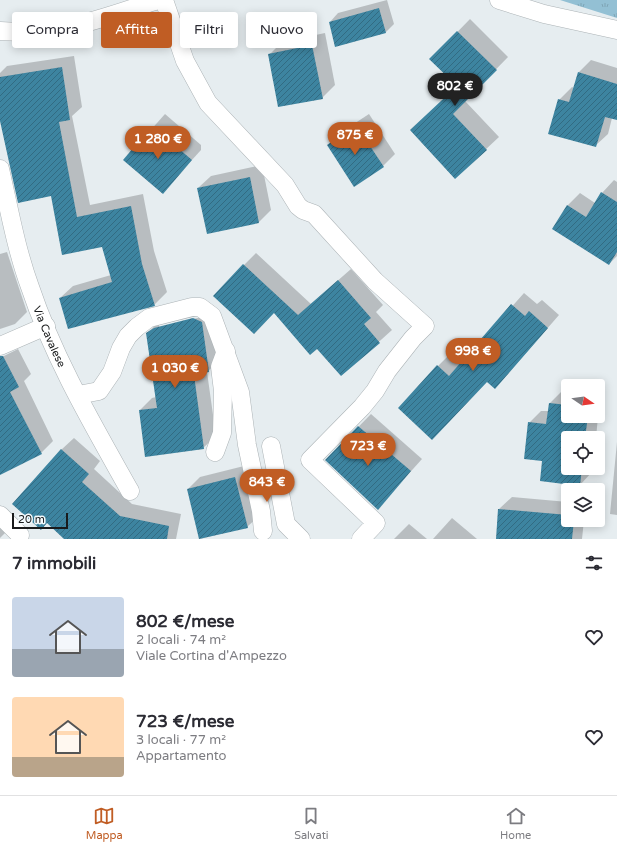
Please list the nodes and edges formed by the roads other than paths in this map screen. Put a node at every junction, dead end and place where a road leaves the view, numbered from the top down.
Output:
1 (158, 0) edge
2 (164, 0) edge
3 (499, 0) edge
4 (0, 30) edge
5 (617, 30) edge
6 (0, 169) edge
7 (46, 326) junction
8 (0, 346) edge
9 (226, 351) junction
10 (78, 395) junction
11 (271, 446) dead end
12 (215, 452) dead end
13 (130, 491) dead end
14 (0, 515) edge
15 (263, 531) dead end
16 (20, 535) dead end
17 (301, 539) edge
18 (361, 539) edge

1 - 4 street
2 - 18 street
3 - 5 street
6 - 7 street, Via Cavalese
7 - 8 street
7 - 10 street, Via Cavalese
9 - 10 street
9 - 12 street
9 - 15 street
10 - 13 street, Via Cavalese
11 - 17 street
14 - 16 street

